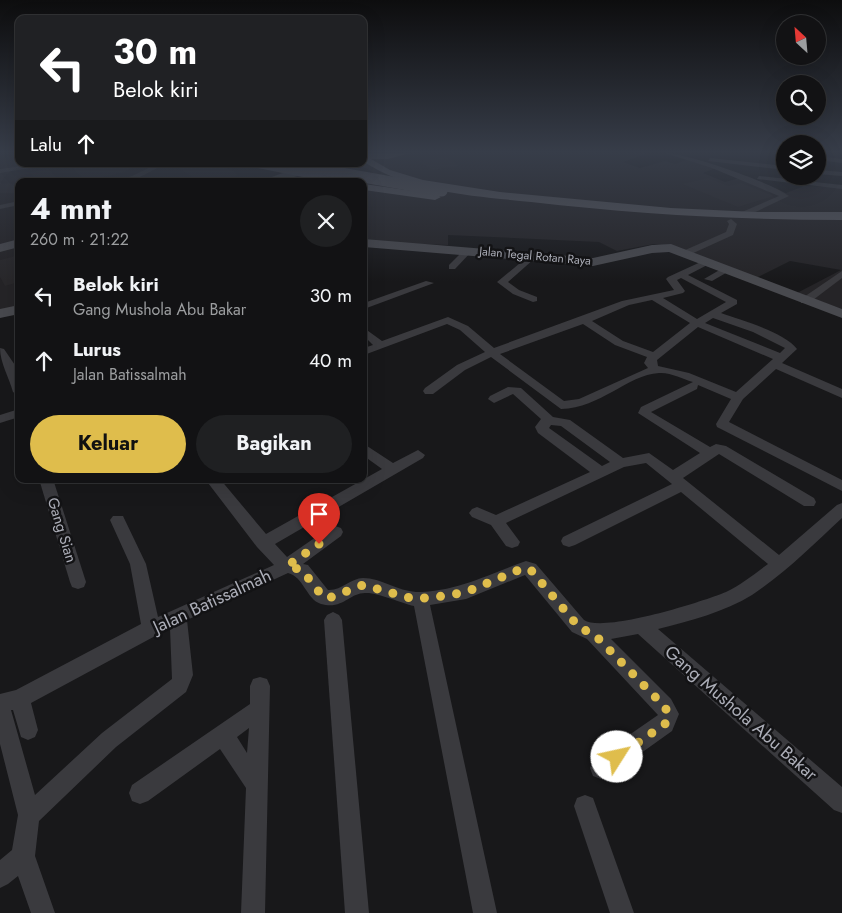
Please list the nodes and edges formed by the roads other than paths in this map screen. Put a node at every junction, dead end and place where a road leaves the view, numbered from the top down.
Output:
1 (452, 196) edge
2 (476, 196) edge
3 (482, 196) edge
4 (784, 196) edge
5 (489, 197) junction
6 (15, 204) edge
7 (0, 207) edge
8 (746, 216) junction
9 (842, 216) edge
10 (783, 220) junction
11 (731, 221) junction
12 (842, 224) edge
13 (367, 244) edge
14 (469, 250) junction
15 (686, 252) junction
16 (531, 257) junction
17 (708, 262) junction
18 (452, 267) dead end
19 (726, 270) junction
20 (842, 274) edge
21 (682, 275) junction
22 (709, 279) dead end
23 (429, 283) dead end
24 (653, 296) junction
25 (533, 299) dead end
26 (801, 300) junction
27 (367, 305) edge
28 (15, 310) edge
29 (0, 314) edge
30 (713, 314) junction
31 (842, 314) edge
32 (583, 320) junction
33 (697, 323) junction
34 (367, 334) edge
35 (380, 345) junction
36 (0, 350) edge
37 (367, 351) edge
38 (493, 353) junction
39 (654, 356) junction
40 (778, 361) junction
41 (655, 370) junction
42 (15, 378) edge
43 (693, 386) dead end
44 (429, 391) dead end
45 (842, 394) edge
46 (738, 397) junction
47 (494, 400) dead end
48 (15, 414) edge
49 (0, 419) edge
50 (548, 420) junction
51 (367, 451) edge
52 (710, 453) junction
53 (418, 455) dead end
54 (622, 463) junction
55 (392, 470) junction
56 (600, 472) junction
57 (677, 481) junction
58 (47, 483) edge
59 (215, 483) edge
60 (842, 486) edge
61 (809, 502) dead end
62 (842, 509) edge
63 (477, 513) dead end
64 (118, 520) dead end
65 (496, 521) junction
66 (335, 532) dead end
67 (569, 541) dead end
68 (512, 542) dead end
69 (263, 543) junction
70 (780, 565) junction
71 (287, 566) junction
72 (78, 582) dead end
73 (422, 607) dead end
74 (178, 615) junction
75 (333, 620) dead end
76 (640, 624) junction
77 (151, 628) junction
78 (592, 632) junction
79 (260, 686) dead end
80 (20, 698) junction
81 (0, 704) edge
82 (259, 709) junction
83 (28, 730) dead end
84 (223, 735) junction
85 (601, 768) dead end
86 (257, 785) junction
87 (140, 793) dead end
88 (842, 802) edge
89 (585, 806) dead end
90 (29, 815) junction
91 (23, 856) junction
92 (0, 876) edge
93 (43, 913) edge
94 (253, 913) edge
95 (357, 913) edge
96 (485, 913) edge
97 (622, 913) edge

1 - 5 main road
2 - 5 main road
3 - 5 main road
4 - 8 street
5 - 8 main road
5 - 11 main road
6 - 7 street
8 - 10 main road
9 - 10 main road
10 - 11 main road
10 - 12 main road
11 - 15 street
13 - 14 main road, Jalan Tegal Rotan Raya
14 - 16 main road, Jalan Tegal Rotan Raya
14 - 18 street
15 - 16 main road, Jalan Tegal Rotan Raya
15 - 17 main road, Jalan Tegal Rotan Raya
16 - 25 street
17 - 19 main road, Jalan Tegal Rotan Raya
17 - 21 street
19 - 22 street
19 - 26 main road, Jalan Tegal Rotan Raya
20 - 26 street
21 - 24 street
21 - 30 street
23 - 27 street
24 - 32 street
24 - 33 street
26 - 31 main road, Jalan Tegal Rotan Raya
28 - 29 main road
30 - 33 street
30 - 40 street
32 - 38 street
32 - 39 street
33 - 39 street
33 - 40 street
34 - 35 street
35 - 37 street
35 - 38 street
36 - 42 street
38 - 41 street
38 - 44 street
39 - 41 street
40 - 45 street
40 - 46 street
41 - 46 street
43 - 52 street
46 - 60 street
47 - 50 street
48 - 49 street
50 - 54 street
50 - 56 street
51 - 55 street
52 - 57 street
52 - 61 street
53 - 55 street
54 - 56 street
54 - 57 street
55 - 69 street
56 - 65 street
57 - 67 street
57 - 70 street
58 - 72 street, Gang Sian
59 - 69 street
62 - 70 street
63 - 65 street
64 - 77 street
65 - 68 street
66 - 71 street
69 - 71 street
70 - 76 street
71 - 74 street, Jalan Batissalmah
71 - 78 street, Jalan Batissalmah
73 - 96 street
74 - 77 street, Jalan Batissalmah
74 - 90 street
75 - 95 street
76 - 78 street
76 - 88 street, Gang Mushola Abu Bakar
77 - 80 street, Jalan Batissalmah
78 - 85 street
79 - 82 street
80 - 81 street, Jalan Batissalmah
80 - 83 street
81 - 90 street
82 - 84 street
82 - 86 street
84 - 86 street
84 - 87 street
86 - 94 street
89 - 97 street
90 - 91 street
91 - 92 street
91 - 93 street

